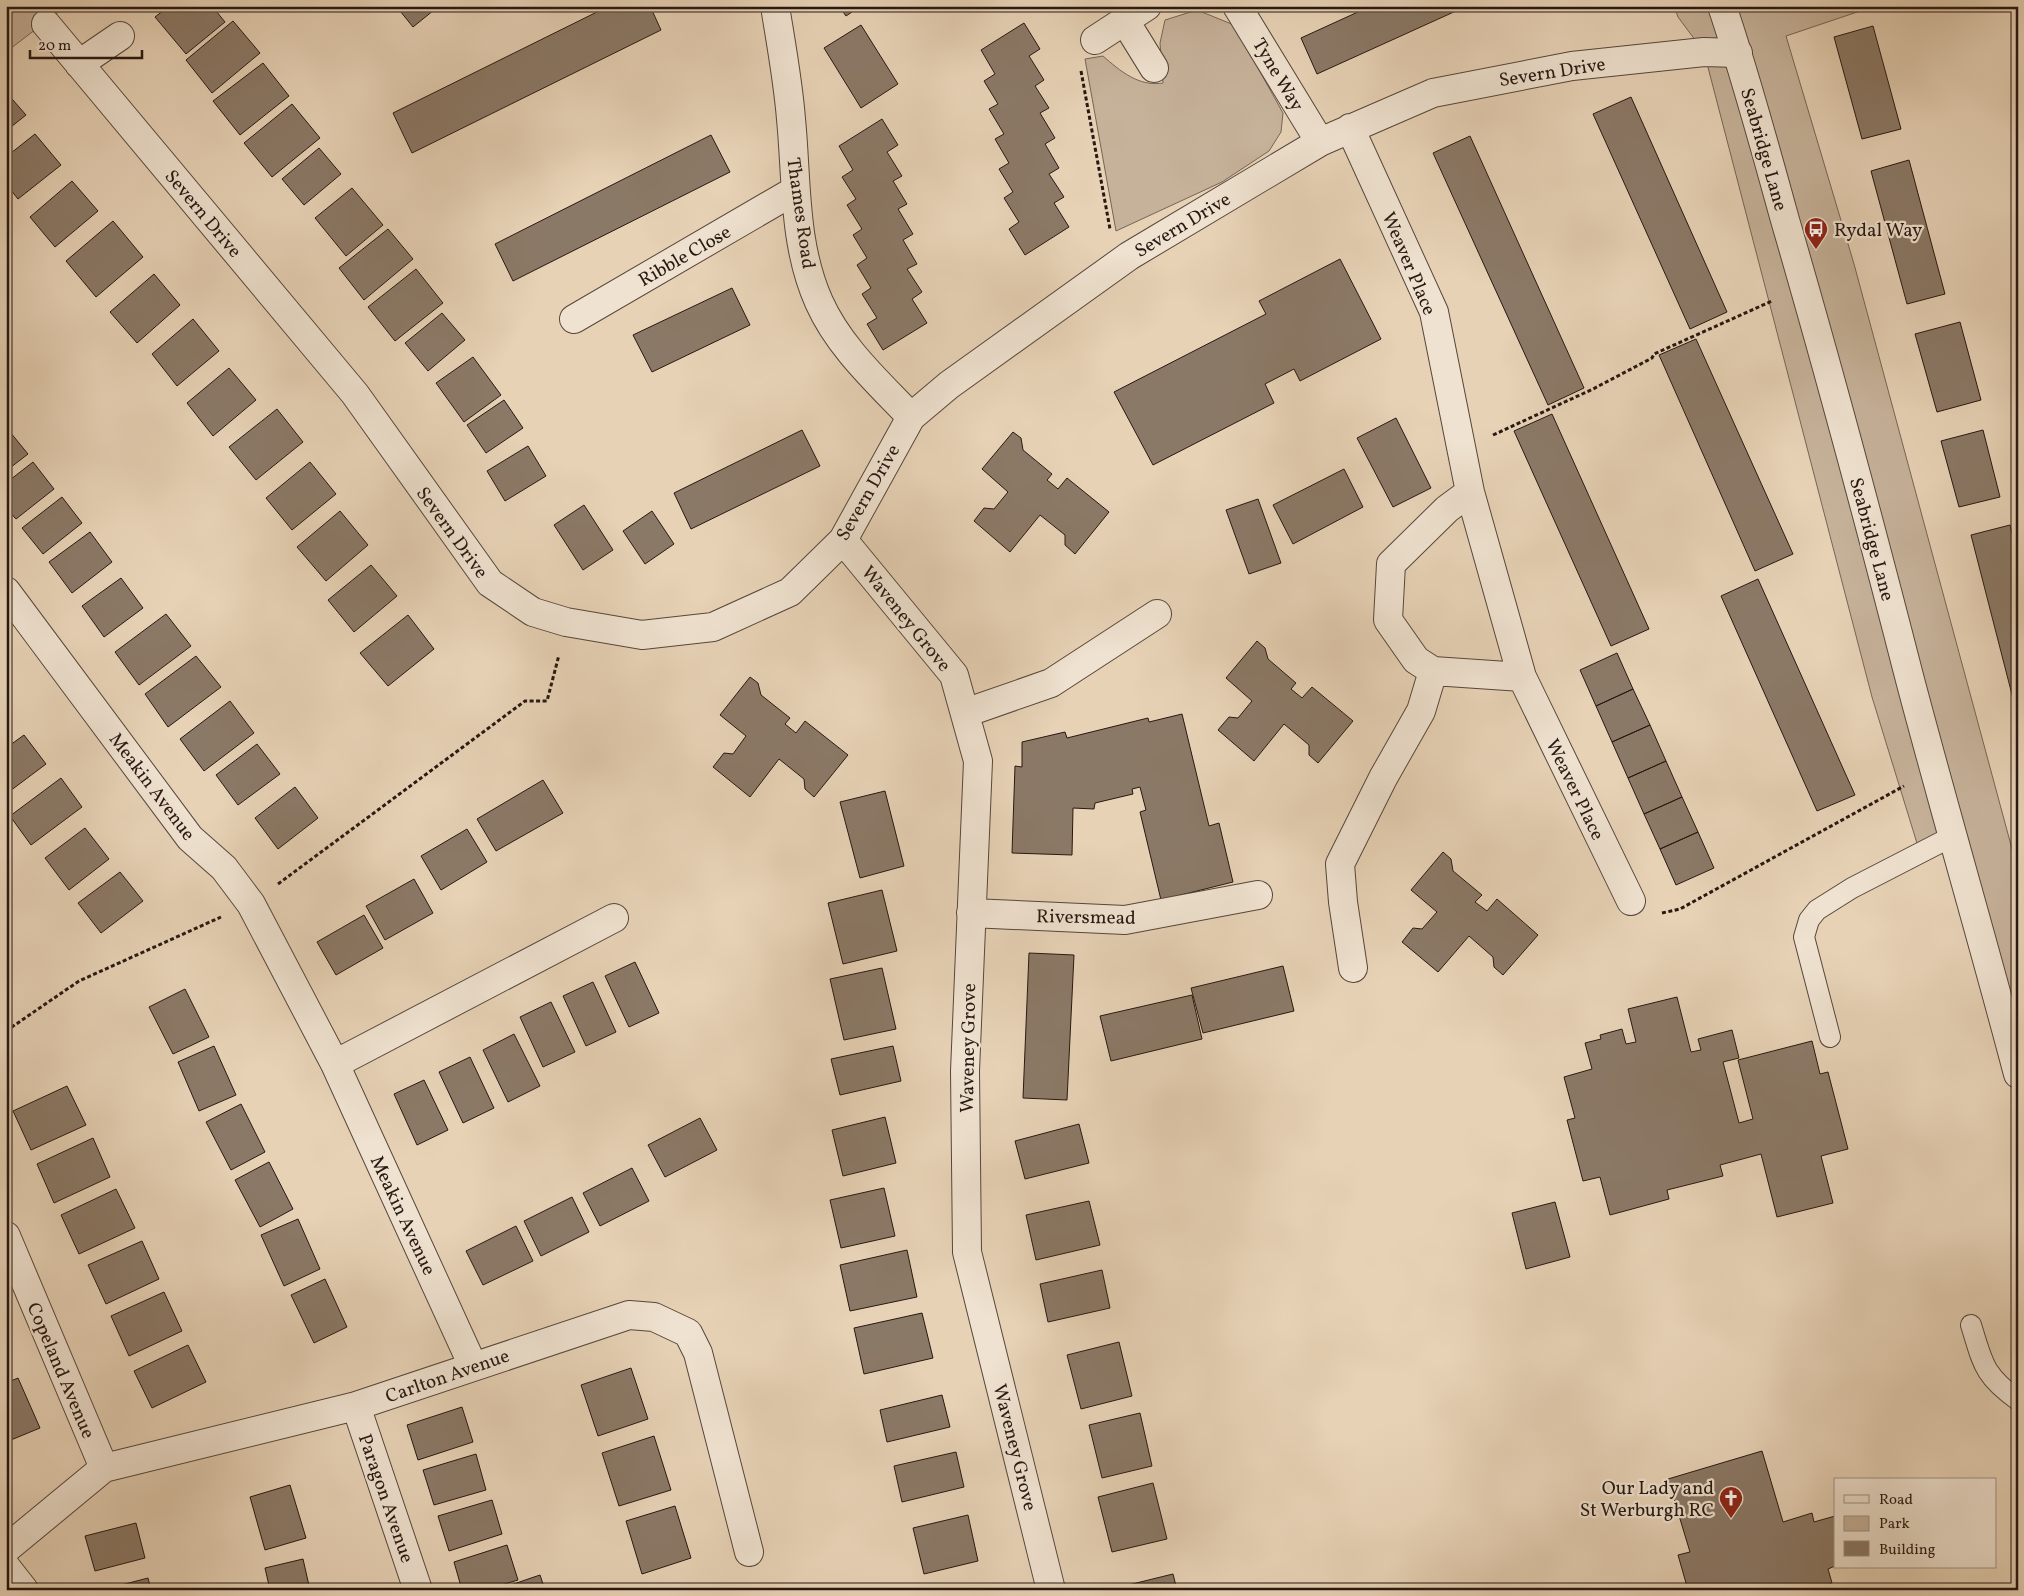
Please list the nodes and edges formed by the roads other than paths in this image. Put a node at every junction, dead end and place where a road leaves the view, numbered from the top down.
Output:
1 (775, 6) edge
2 (1147, 6) edge
3 (1237, 6) edge
4 (1722, 6) edge
5 (1125, 21) junction
6 (46, 24) dead end
7 (120, 36) dead end
8 (1095, 40) road end
9 (1738, 53) junction
10 (79, 64) junction
11 (1154, 68) dead end
12 (1350, 128) junction
13 (1320, 142) junction
14 (794, 191) junction
15 (574, 320) dead end
16 (911, 417) junction
17 (1470, 492) junction
18 (842, 540) junction
19 (6, 591) edge
20 (1157, 614) dead end
21 (1433, 671) junction
22 (1522, 677) junction
23 (965, 713) junction
24 (1953, 836) junction
25 (1258, 895) dead end
26 (1631, 901) road end
27 (971, 913) junction
28 (614, 918) dead end
29 (1353, 968) dead end
30 (1830, 1036) dead end
31 (335, 1064) junction
32 (2018, 1074) edge
33 (6, 1236) edge
34 (14, 1277) edge
35 (1971, 1325) dead end
36 (473, 1366) junction
37 (2018, 1400) edge
38 (356, 1406) junction
39 (104, 1468) junction
40 (6, 1550) edge
41 (749, 1552) dead end
42 (6, 1567) edge
43 (24, 1590) edge
44 (418, 1590) edge
45 (1052, 1590) edge

1 - 14 street, Thames Road
2 - 5 street
3 - 13 street, Tyne Way
4 - 9 street, Seabridge Lane
5 - 8 street
5 - 11 street
6 - 10 street, Severn Drive
7 - 10 street
9 - 12 street, Severn Drive
9 - 24 street, Seabridge Lane
10 - 18 street, Severn Drive
12 - 13 street, Severn Drive
12 - 17 street, Weaver Place
13 - 16 street, Severn Drive
14 - 15 street, Ribble Close
14 - 16 street, Thames Road
16 - 18 street, Severn Drive
17 - 21 street
17 - 22 street, Weaver Place
18 - 23 street, Waveney Grove
19 - 31 street, Meakin Avenue
20 - 23 street
21 - 22 street
21 - 29 street
22 - 26 street, Weaver Place
23 - 27 street, Waveney Grove
24 - 30 lane
24 - 32 street, Seabridge Lane
25 - 27 street, Riversmead
27 - 45 street, Waveney Grove
28 - 31 street
31 - 36 street, Meakin Avenue
33 - 34 street, Copeland Avenue
34 - 39 street, Copeland Avenue
35 - 37 lane
36 - 38 street, Carlton Avenue
36 - 41 street, Carlton Avenue
38 - 39 street, Carlton Avenue
38 - 44 street, Paragon Avenue
39 - 40 street, Carlton Avenue
42 - 43 street

